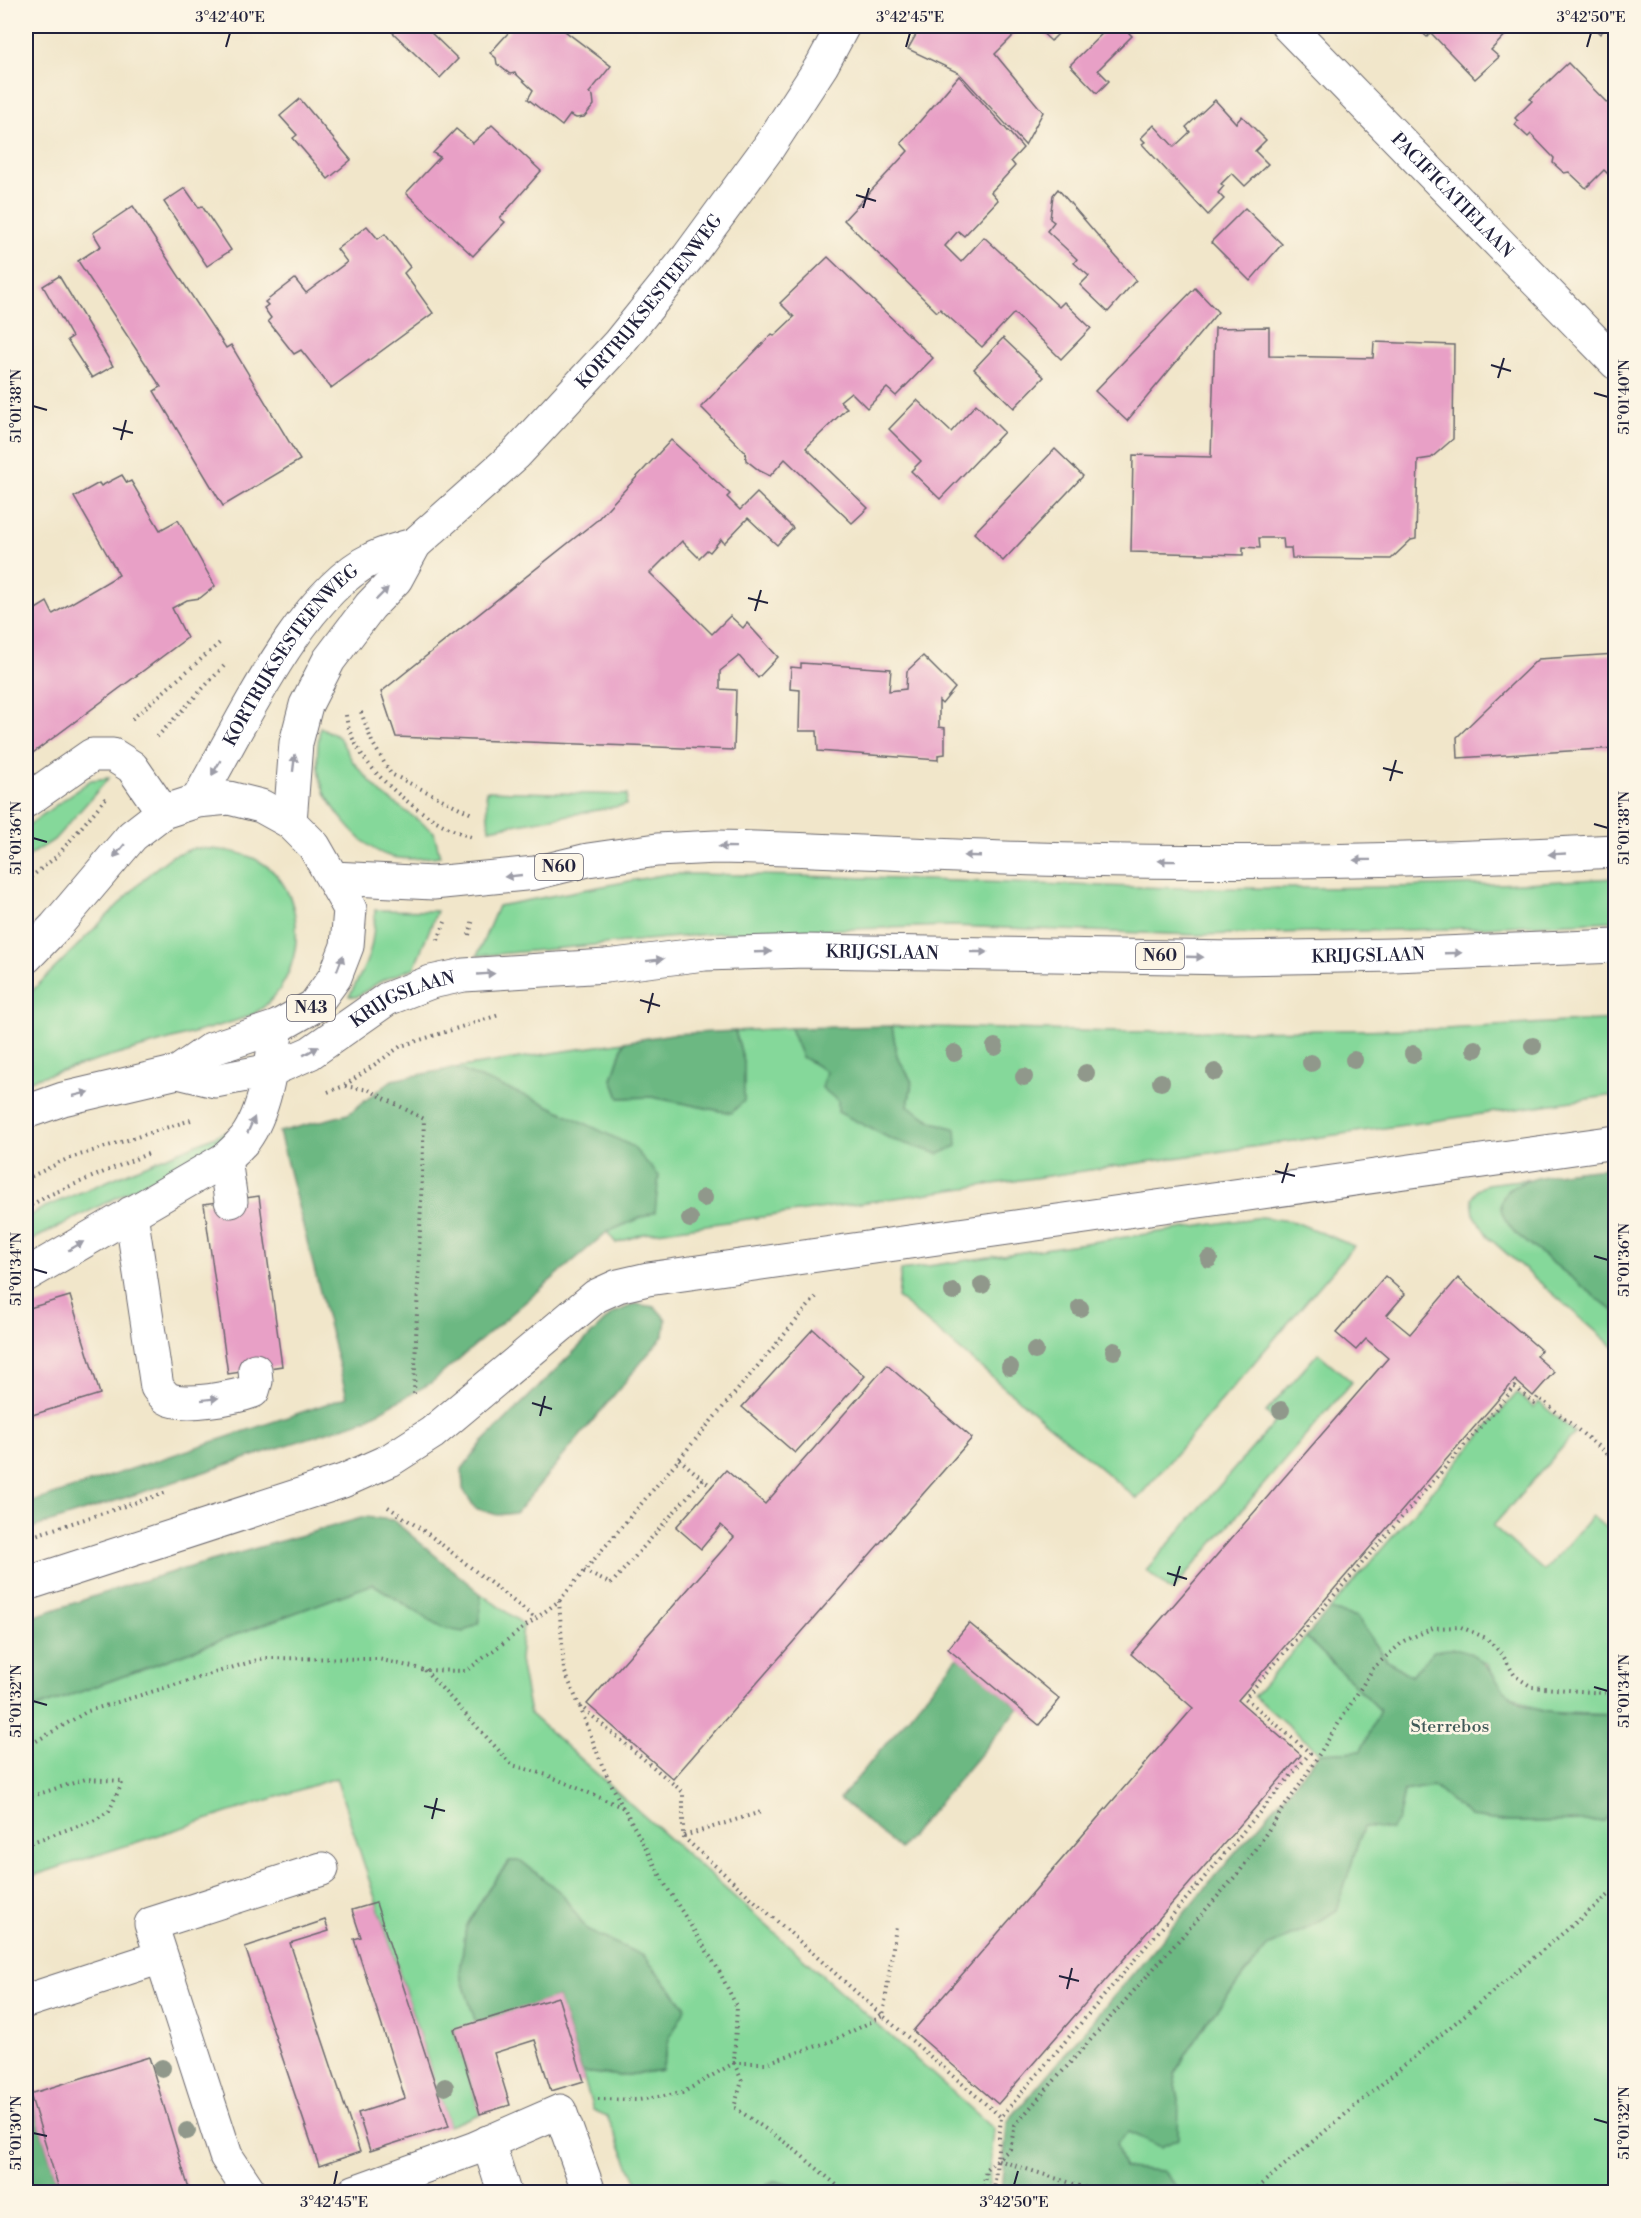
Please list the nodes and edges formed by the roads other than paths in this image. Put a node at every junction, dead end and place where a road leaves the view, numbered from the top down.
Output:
1 (843, 26) edge
2 (1288, 26) edge
3 (1616, 363) edge
4 (415, 544) junction
5 (26, 801) edge
6 (197, 801) junction
7 (163, 813) junction
8 (290, 822) junction
9 (1616, 851) edge
10 (333, 878) junction
11 (1616, 946) edge
12 (26, 957) edge
13 (277, 1027) junction
14 (271, 1070) junction
15 (178, 1072) junction
16 (26, 1112) edge
17 (1616, 1142) edge
18 (225, 1159) junction
19 (231, 1201) dead end
20 (131, 1214) junction
21 (26, 1275) edge
22 (255, 1370) dead end
23 (26, 1584) edge
24 (322, 1869) dead end
25 (161, 1957) junction
26 (26, 2001) edge
27 (488, 2142) junction
28 (250, 2193) edge
29 (354, 2193) edge
30 (504, 2193) edge
31 (589, 2193) edge

1 - 4 main road, KORTRIJKSESTEENWEG
2 - 3 main road, PACIFICATIELAAN
4 -> 6 main road, KORTRIJKSESTEENWEG
8 -> 4 main road, KORTRIJKSESTEENWEG
5 - 7 main road
6 - 7 main road, N43
6 - 8 main road, N43
7 -> 12 main road, N43
8 - 10 main road, N43
9 -> 10 main road, N60
13 -> 10 main road, N43
14 -> 11 main road, KRIJGSLAAN / N60
13 - 14 main road
13 - 15 main road, N43
14 - 15 main road, KRIJGSLAAN / N60
18 -> 14 main road
16 -> 15 main road, N43
17 - 23 main road
18 - 19 main road
18 - 20 main road
21 -> 20 main road
20 -> 22 main road
24 - 25 main road
25 - 26 main road
25 - 28 main road
27 - 29 main road
27 - 30 main road
27 - 31 main road

